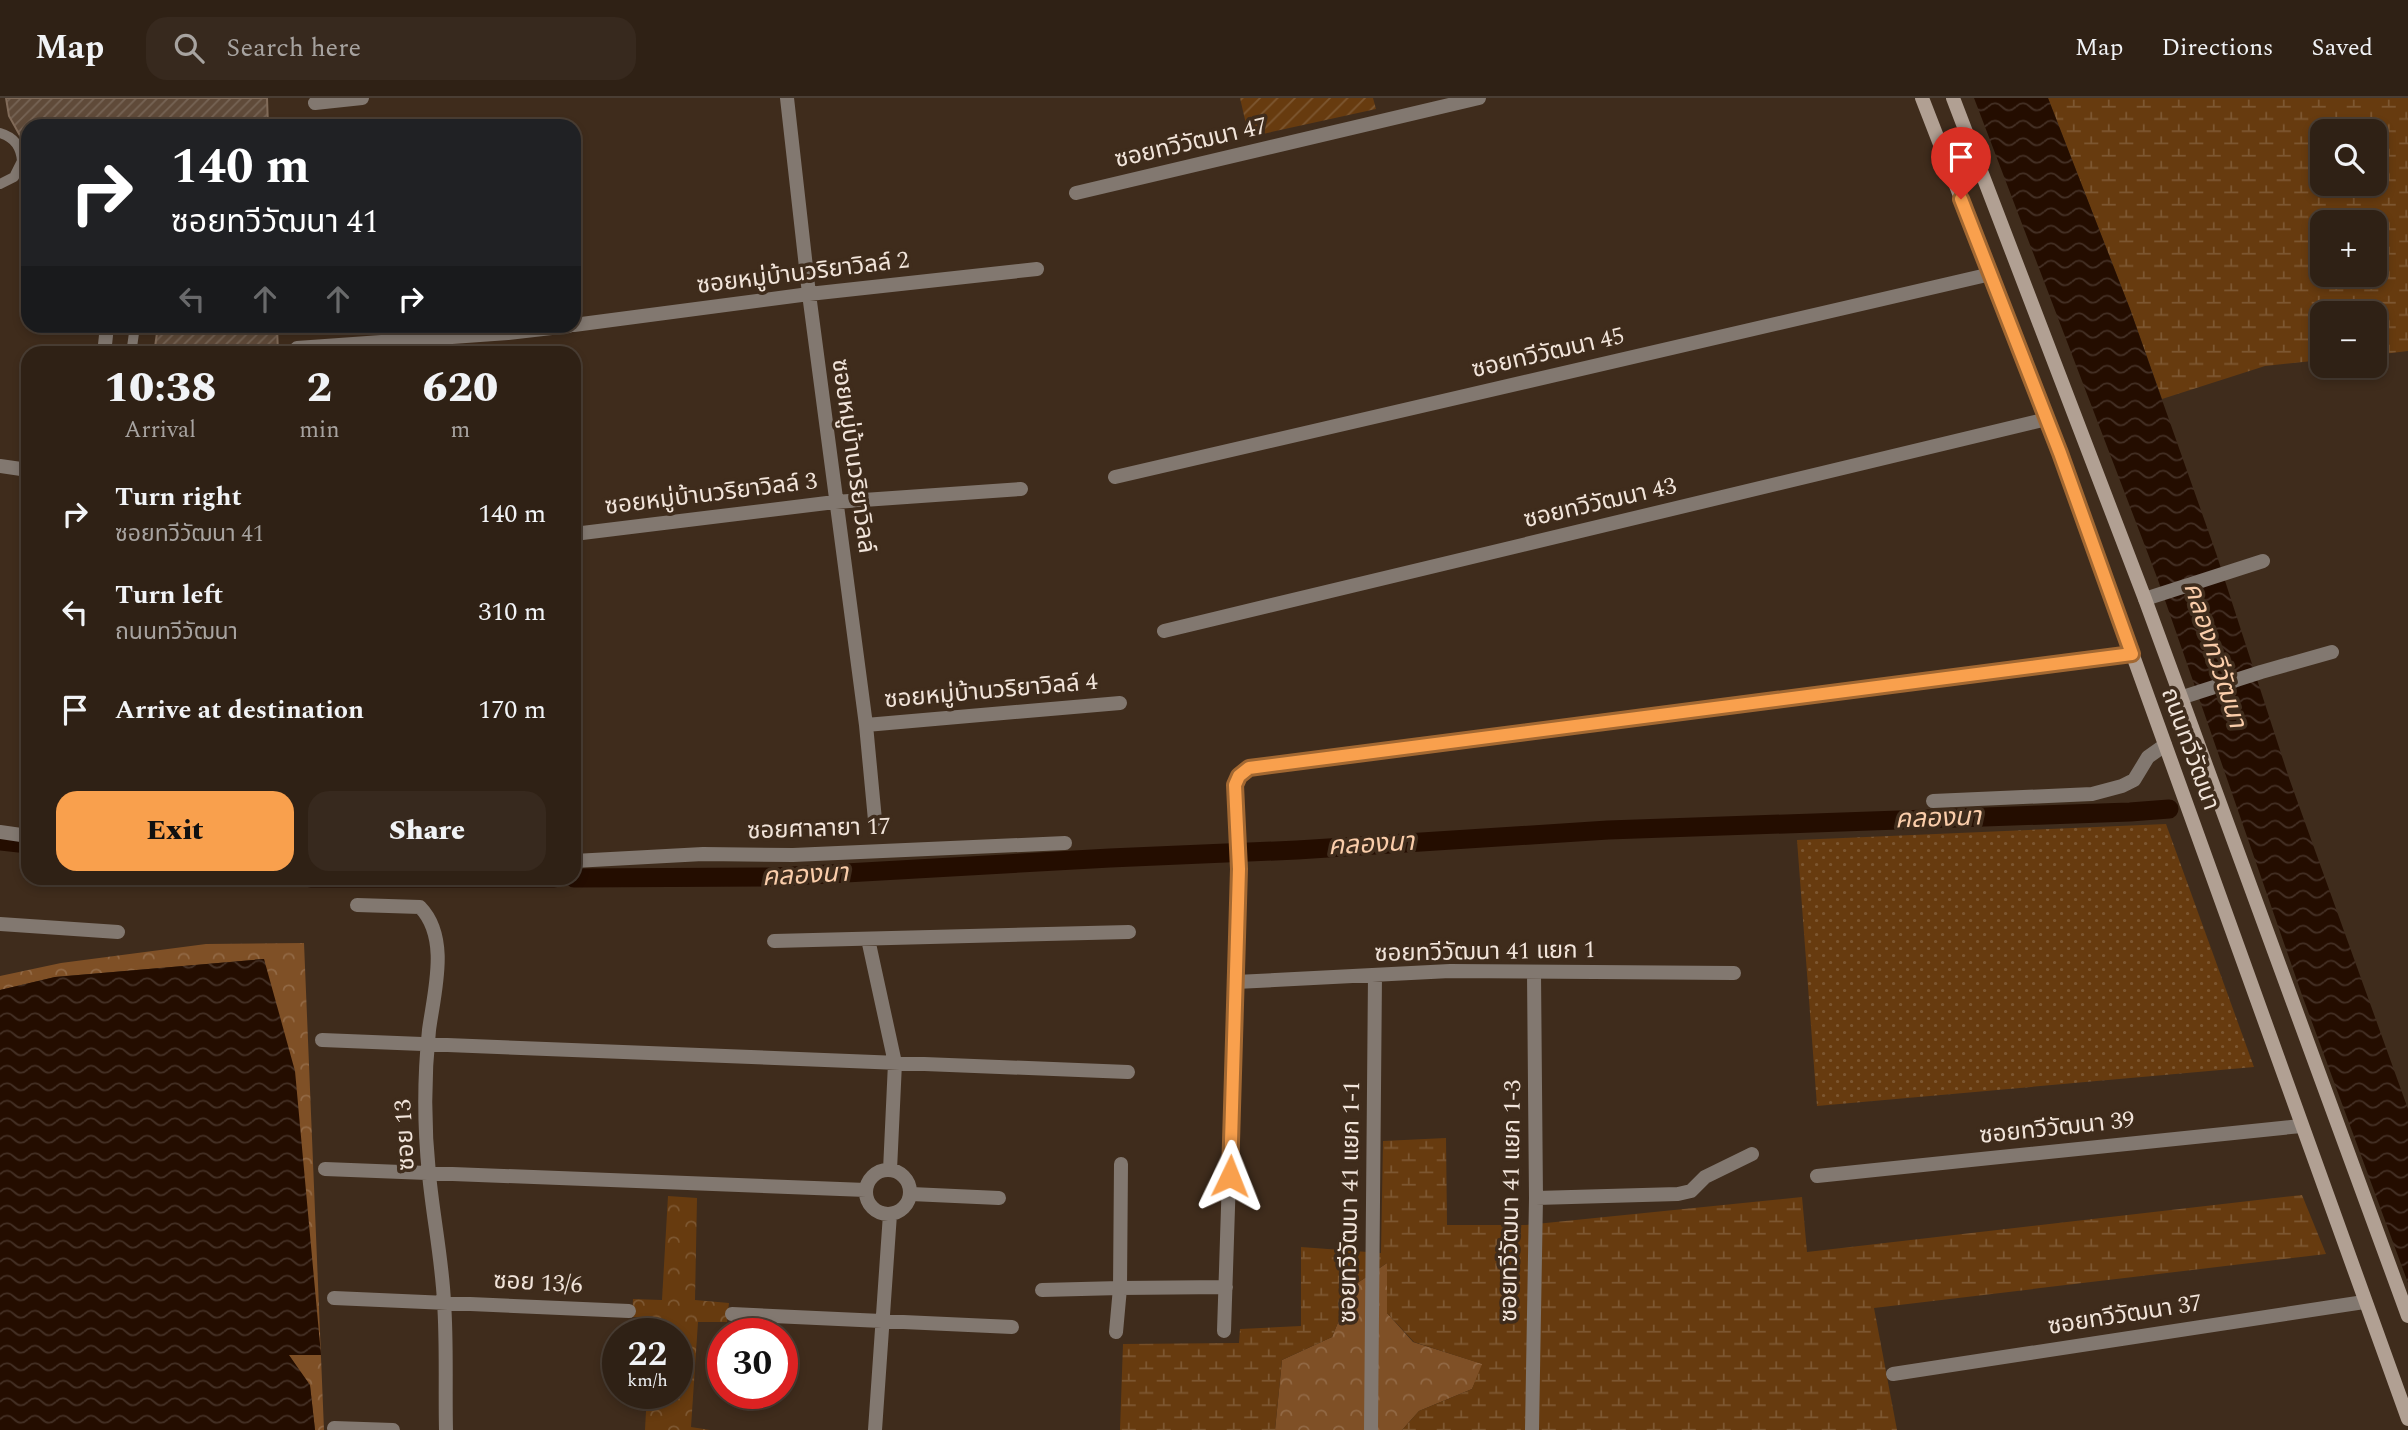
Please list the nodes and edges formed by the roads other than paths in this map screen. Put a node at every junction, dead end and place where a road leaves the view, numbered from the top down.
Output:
1 (362, 98) edge
2 (788, 98) edge
3 (1479, 98) edge
4 (1922, 98) edge
5 (1953, 98) edge
6 (314, 103) dead end
7 (0, 133) edge
8 (21, 158) edge
9 (21, 173) edge
10 (0, 184) edge
11 (1076, 193) dead end
12 (1037, 269) dead end
13 (1991, 274) junction
14 (809, 294) junction
15 (581, 324) edge
16 (508, 333) edge
17 (325, 346) edge
18 (2047, 419) junction
19 (0, 466) edge
20 (21, 469) edge
21 (1115, 477) dead end
22 (1021, 489) dead end
23 (835, 502) junction
24 (581, 533) edge
25 (2263, 561) dead end
26 (2145, 598) junction
27 (1164, 631) dead end
28 (2332, 652) dead end
29 (2132, 654) junction
30 (2180, 698) junction
31 (1120, 703) dead end
32 (866, 725) junction
33 (2165, 745) junction
34 (1933, 801) dead end
35 (875, 820) dead end
36 (0, 832) edge
37 (21, 835) edge
38 (1065, 843) dead end
39 (581, 861) edge
40 (357, 905) dead end
41 (0, 924) edge
42 (118, 932) dead end
43 (1129, 932) dead end
44 (868, 939) junction
45 (774, 941) dead end
46 (1534, 973) junction
47 (1734, 973) dead end
48 (1375, 975) junction
49 (1236, 982) junction
50 (323, 1040) dead end
51 (428, 1045) junction
52 (895, 1063) junction
53 (1128, 1072) dead end
54 (2301, 1126) junction
55 (1752, 1154) dead end
56 (1121, 1164) dead end
57 (325, 1169) dead end
58 (891, 1170) junction
59 (429, 1174) junction
60 (1817, 1176) dead end
61 (866, 1190) junction
62 (911, 1194) junction
63 (999, 1198) dead end
64 (1536, 1198) junction
65 (890, 1214) junction
66 (1120, 1287) junction
67 (1226, 1287) junction
68 (1042, 1290) dead end
69 (334, 1298) dead end
70 (2364, 1301) junction
71 (444, 1302) junction
72 (629, 1311) dead end
73 (732, 1314) dead end
74 (2408, 1316) edge
75 (883, 1321) junction
76 (1012, 1327) dead end
77 (1224, 1331) dead end
78 (1116, 1332) dead end
79 (1893, 1374) dead end
80 (2408, 1419) edge
81 (334, 1428) dead end
82 (393, 1430) edge
83 (446, 1430) edge
84 (875, 1430) edge
85 (1371, 1430) edge
86 (1531, 1430) edge

1 - 6 street
2 - 14 street, ซอยหมู่บ้านวริยาวิลล์
3 - 11 street, ซอยทวีวัฒนา 47
4 - 13 main road, ถนนทวีวัฒนา
5 - 26 main road, ถนนทวีวัฒนา
7 - 8 lane
9 - 10 lane
12 - 14 street, ซอยหมู่บ้านวริยาวิลล์ 2
13 - 18 main road, ถนนทวีวัฒนา
13 - 21 street, ซอยทวีวัฒนา 45
14 - 15 street, ซอยหมู่บ้านวริยาวิลล์ 2
14 - 23 street, ซอยหมู่บ้านวริยาวิลล์
16 - 17 street
18 - 27 street, ซอยทวีวัฒนา 43
18 - 29 main road, ถนนทวีวัฒนา
19 - 20 street
22 - 23 street, ซอยหมู่บ้านวริยาวิลล์ 3
23 - 24 street, ซอยหมู่บ้านวริยาวิลล์ 3
23 - 32 street, ซอยหมู่บ้านวริยาวิลล์
25 - 26 street
26 - 30 main road, ถนนทวีวัฒนา
28 - 30 street
29 - 33 main road, ถนนทวีวัฒนา
29 - 49 street
30 - 74 main road, ถนนทวีวัฒนา
31 - 32 street, ซอยหมู่บ้านวริยาวิลล์ 4
32 - 35 street, ซอยหมู่บ้านวริยาวิลล์
33 - 34 street
33 - 54 main road, ถนนทวีวัฒนา
36 - 37 street
38 - 39 street, ซอยศาลายา 17
40 - 51 street, ซอย 13
41 - 42 street
43 - 44 street
44 - 45 street
44 - 52 street
46 - 47 street, ซอยทวีวัฒนา 41 แยก 1
46 - 48 street, ซอยทวีวัฒนา 41 แยก 1
46 - 64 street, ซอยทวีวัฒนา 41 แยก 1-3
48 - 49 street, ซอยทวีวัฒนา 41 แยก 1
48 - 85 street, ซอยทวีวัฒนา 41 แยก 1-1
49 - 67 street
50 - 51 street
51 - 52 street
51 - 59 street, ซอย 13
52 - 53 street
52 - 58 street
54 - 60 street, ซอยทวีวัฒนา 39
54 - 70 main road, ถนนทวีวัฒนา
55 - 64 street
56 - 66 street
57 - 59 street
58 - 61 street
58 - 62 street
59 - 61 street
59 - 71 street, ซอย 13
61 - 65 street
62 - 63 street
62 - 65 street
64 - 86 street, ซอยทวีวัฒนา 41 แยก 1-3
65 - 75 street
66 - 67 street
66 - 68 street
66 - 78 street
67 - 77 street
69 - 71 street, ซอย 13/6
70 - 79 street, ซอยทวีวัฒนา 37
70 - 80 main road, ถนนทวีวัฒนา
71 - 72 street, ซอย 13/6
71 - 83 street, ซอย 13
73 - 75 street
75 - 76 street
75 - 84 street
81 - 82 street

